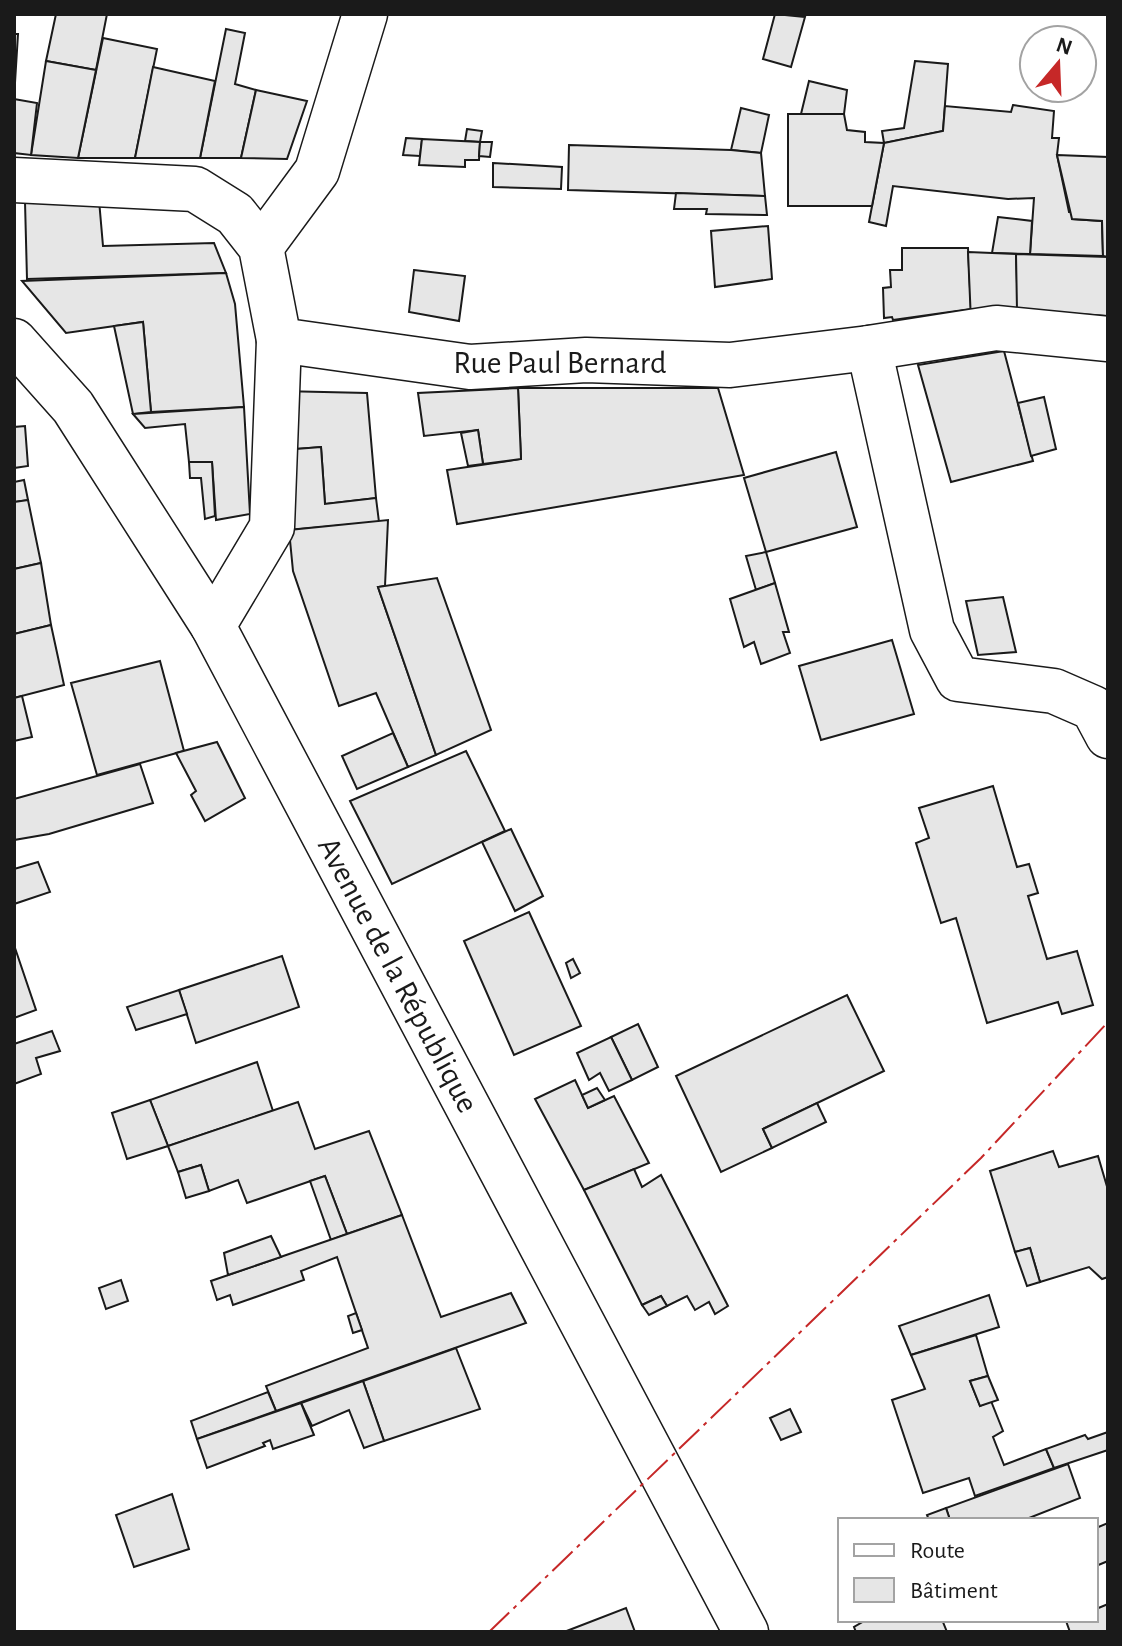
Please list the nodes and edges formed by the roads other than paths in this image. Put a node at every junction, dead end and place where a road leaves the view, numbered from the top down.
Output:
1 (359, 34) edge
2 (14, 180) edge
3 (261, 247) junction
4 (1108, 339) edge
5 (279, 340) junction
6 (14, 341) edge
7 (869, 348) junction
8 (213, 626) junction
9 (1108, 736) edge
10 (746, 1632) edge

1 - 3 street
2 - 3 street
3 - 5 street
4 - 7 street, Rue Paul Bernard
5 - 7 street, Rue Paul Bernard
5 - 8 street
6 - 8 street, Avenue de la République
7 - 9 street
8 - 10 street, Avenue de la République

